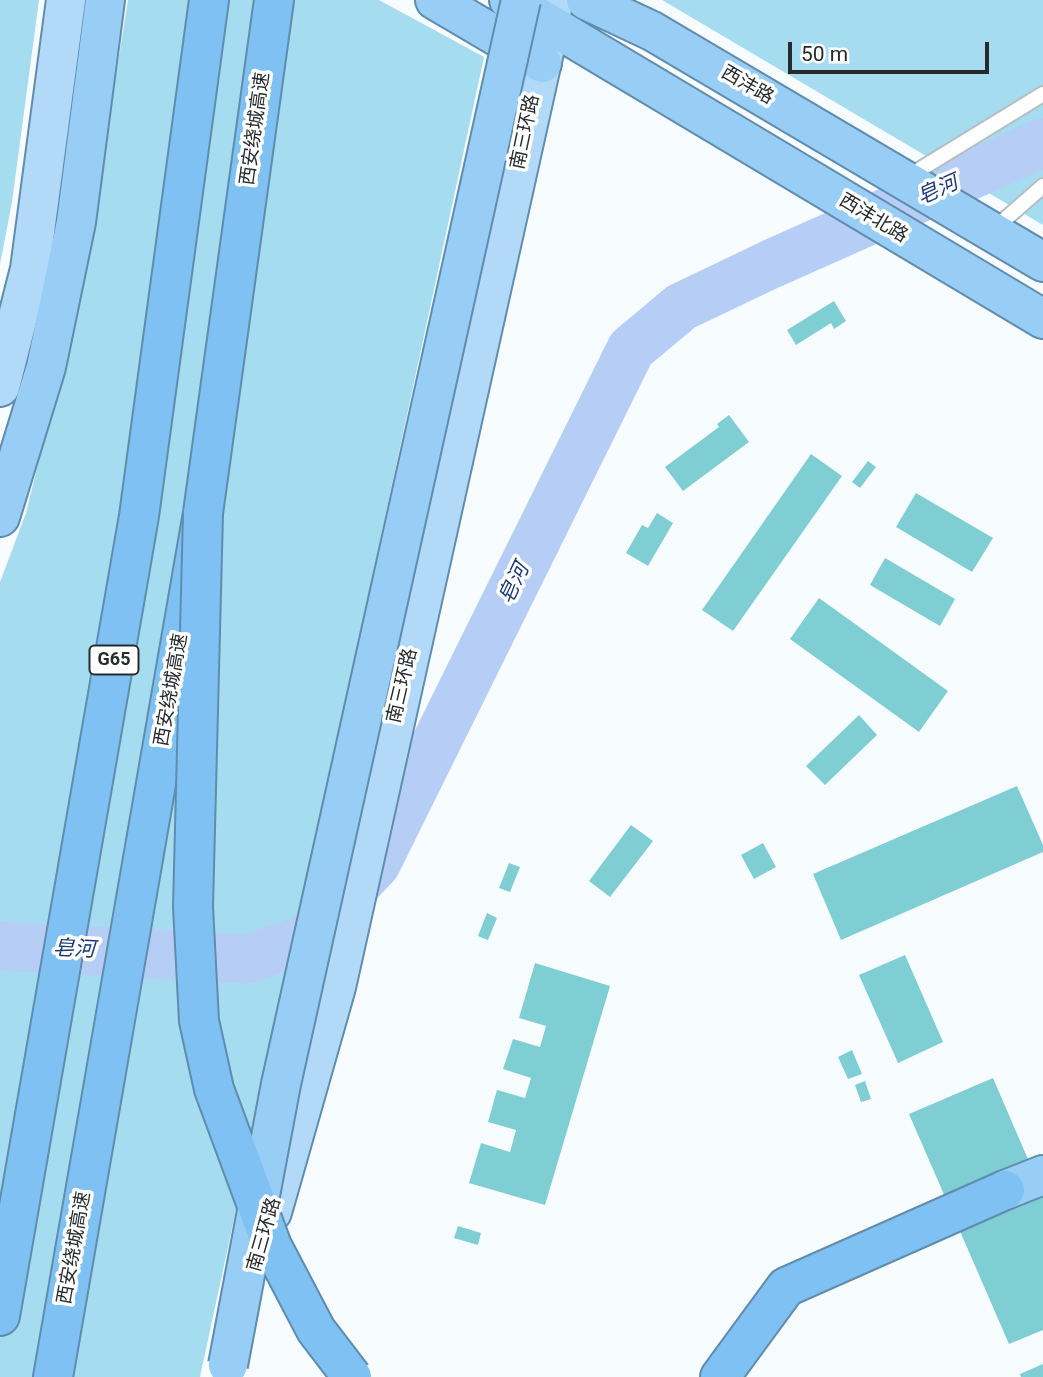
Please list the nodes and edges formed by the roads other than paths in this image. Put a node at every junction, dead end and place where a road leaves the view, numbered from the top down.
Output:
1 (66, 0) edge
2 (105, 0) edge
3 (209, 0) edge
4 (274, 0) edge
5 (435, 0) edge
6 (509, 0) edge
7 (521, 0) edge
8 (586, 0) edge
9 (552, 13) edge
10 (542, 63) junction
11 (1043, 94) edge
12 (904, 179) junction
13 (1043, 186) edge
14 (991, 231) junction
15 (1043, 262) edge
16 (988, 286) junction
17 (1043, 319) edge
18 (1043, 326) edge
19 (0, 387) edge
20 (203, 513) junction
21 (0, 517) edge
22 (1043, 1175) edge
23 (0, 1316) edge
24 (227, 1371) edge
25 (53, 1377) edge
26 (352, 1377) edge
27 (720, 1377) edge

1 - 19 main road
2 - 21 highway
3 - 23 highway, G65
4 - 20 highway, 西安绕城高速
5 - 10 highway
6 - 9 highway
7 - 24 highway, 南三环路, bridge
8 - 12 highway, 西沣路
9 - 10 main road, 南三环路
9 - 16 highway, 西沣北路
10 - 24 main road, 南三环路
11 - 12 lane
12 - 14 highway
13 - 14 lane
14 - 15 highway
16 - 17 highway
16 - 18 highway
20 - 25 highway, 西安绕城高速, bridge
20 - 26 highway, bridge
22 - 27 highway

